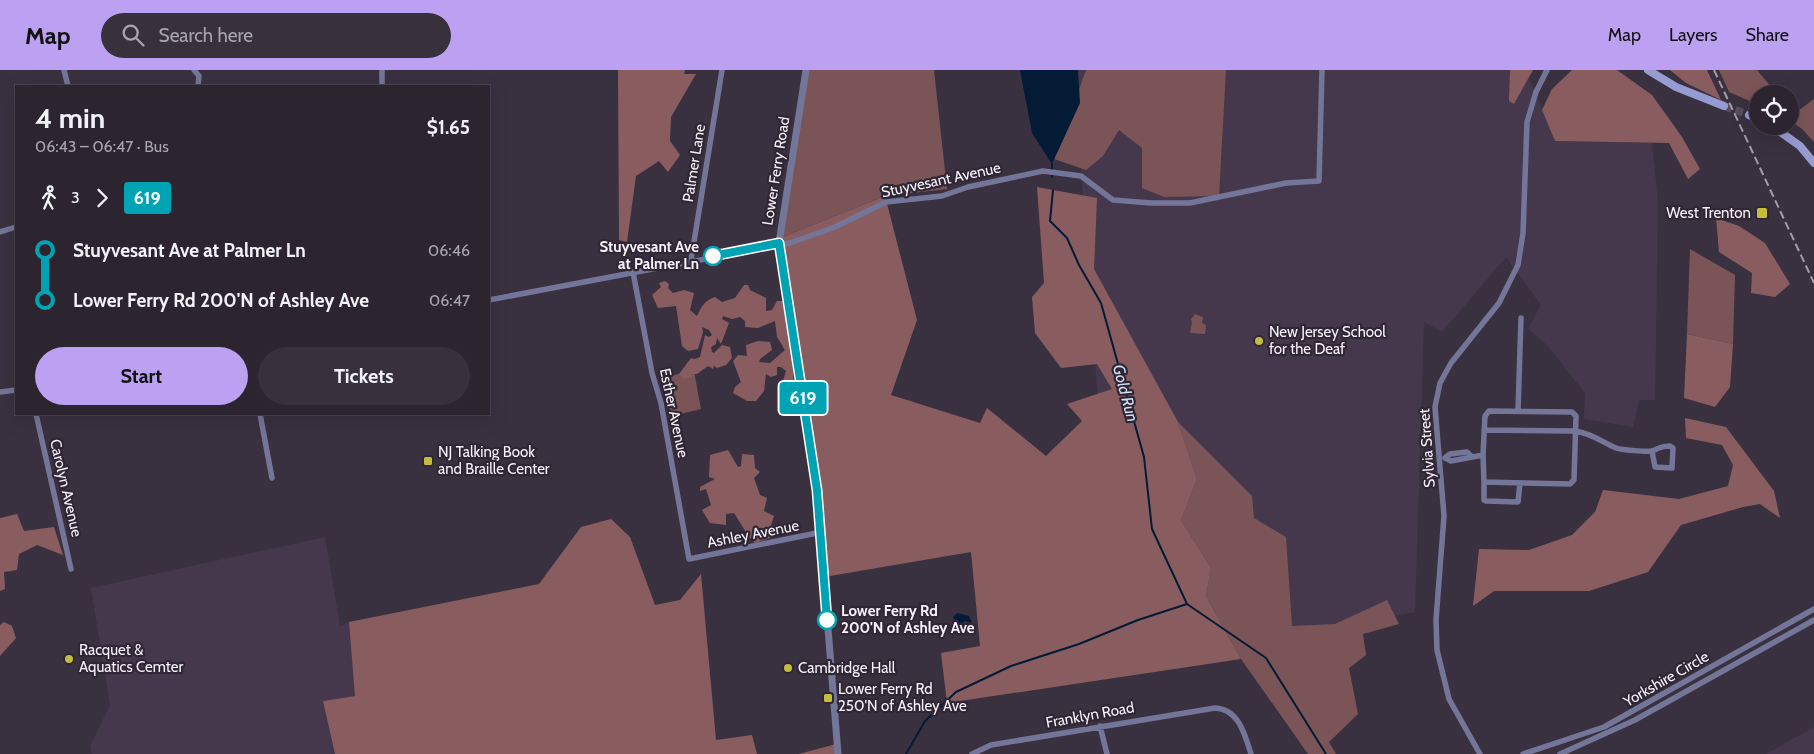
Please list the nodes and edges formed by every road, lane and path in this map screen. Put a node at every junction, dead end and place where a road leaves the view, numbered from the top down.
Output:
1 (64, 70) edge
2 (194, 70) edge
3 (382, 70) edge
4 (722, 70) edge
5 (806, 70) edge
6 (1322, 70) edge
7 (1547, 70) edge
8 (1648, 70) edge
9 (68, 85) edge
10 (198, 85) edge
11 (382, 85) edge
12 (1724, 106) tunnel mouth
13 (1785, 135) edge
14 (1814, 163) edge
15 (15, 227) edge
16 (0, 232) edge
17 (779, 243) junction
18 (691, 260) junction
19 (633, 272) junction
20 (490, 300) edge
21 (1521, 318) dead end
22 (15, 390) edge
23 (0, 392) edge
24 (1518, 411) junction
25 (36, 415) edge
26 (260, 415) edge
27 (1484, 430) junction
28 (1576, 431) junction
29 (1652, 451) junction
30 (1484, 454) junction
31 (1442, 459) junction
32 (272, 478) dead end
33 (1484, 482) junction
34 (1520, 483) junction
35 (822, 532) junction
36 (688, 559) joint
37 (71, 569) dead end
38 (1814, 609) edge
39 (1814, 620) edge
40 (1100, 726) junction
41 (838, 754) edge
42 (972, 754) edge
43 (1107, 754) edge
44 (1251, 754) edge
45 (1480, 754) edge
46 (1523, 754) edge
47 (1560, 754) edge

1 - 9 street
2 - 10 street
3 - 11 street
4 - 18 street, Palmer Lane
5 - 17 street, Lower Ferry Road
6 - 17 street, Stuyvesant Avenue
7 - 31 street, Sylvia Street
8 - 12 main road
13 - 14 main road
15 - 16 street
17 - 18 street, Stuyvesant Avenue
17 - 35 street, Lower Ferry Road
18 - 19 street, Stuyvesant Avenue
19 - 20 street, Stuyvesant Avenue
19 - 36 street, Esther Avenue
21 - 24 street
22 - 23 street
24 - 27 street
24 - 28 street
25 - 37 street, Carolyn Avenue
26 - 32 street
27 - 28 street
27 - 30 street
28 - 29 street
28 - 34 street
29 - 29 street
30 - 31 street
30 - 33 street
31 - 45 street, Sylvia Street
33 - 34 street
33 - 34 street
35 - 36 street, Ashley Avenue
35 - 41 street, Lower Ferry Road
38 - 46 street, Yorkshire Circle
39 - 47 street, Yorkshire Circle
40 - 42 street, Franklyn Road
40 - 43 street
40 - 44 street, Franklyn Road

